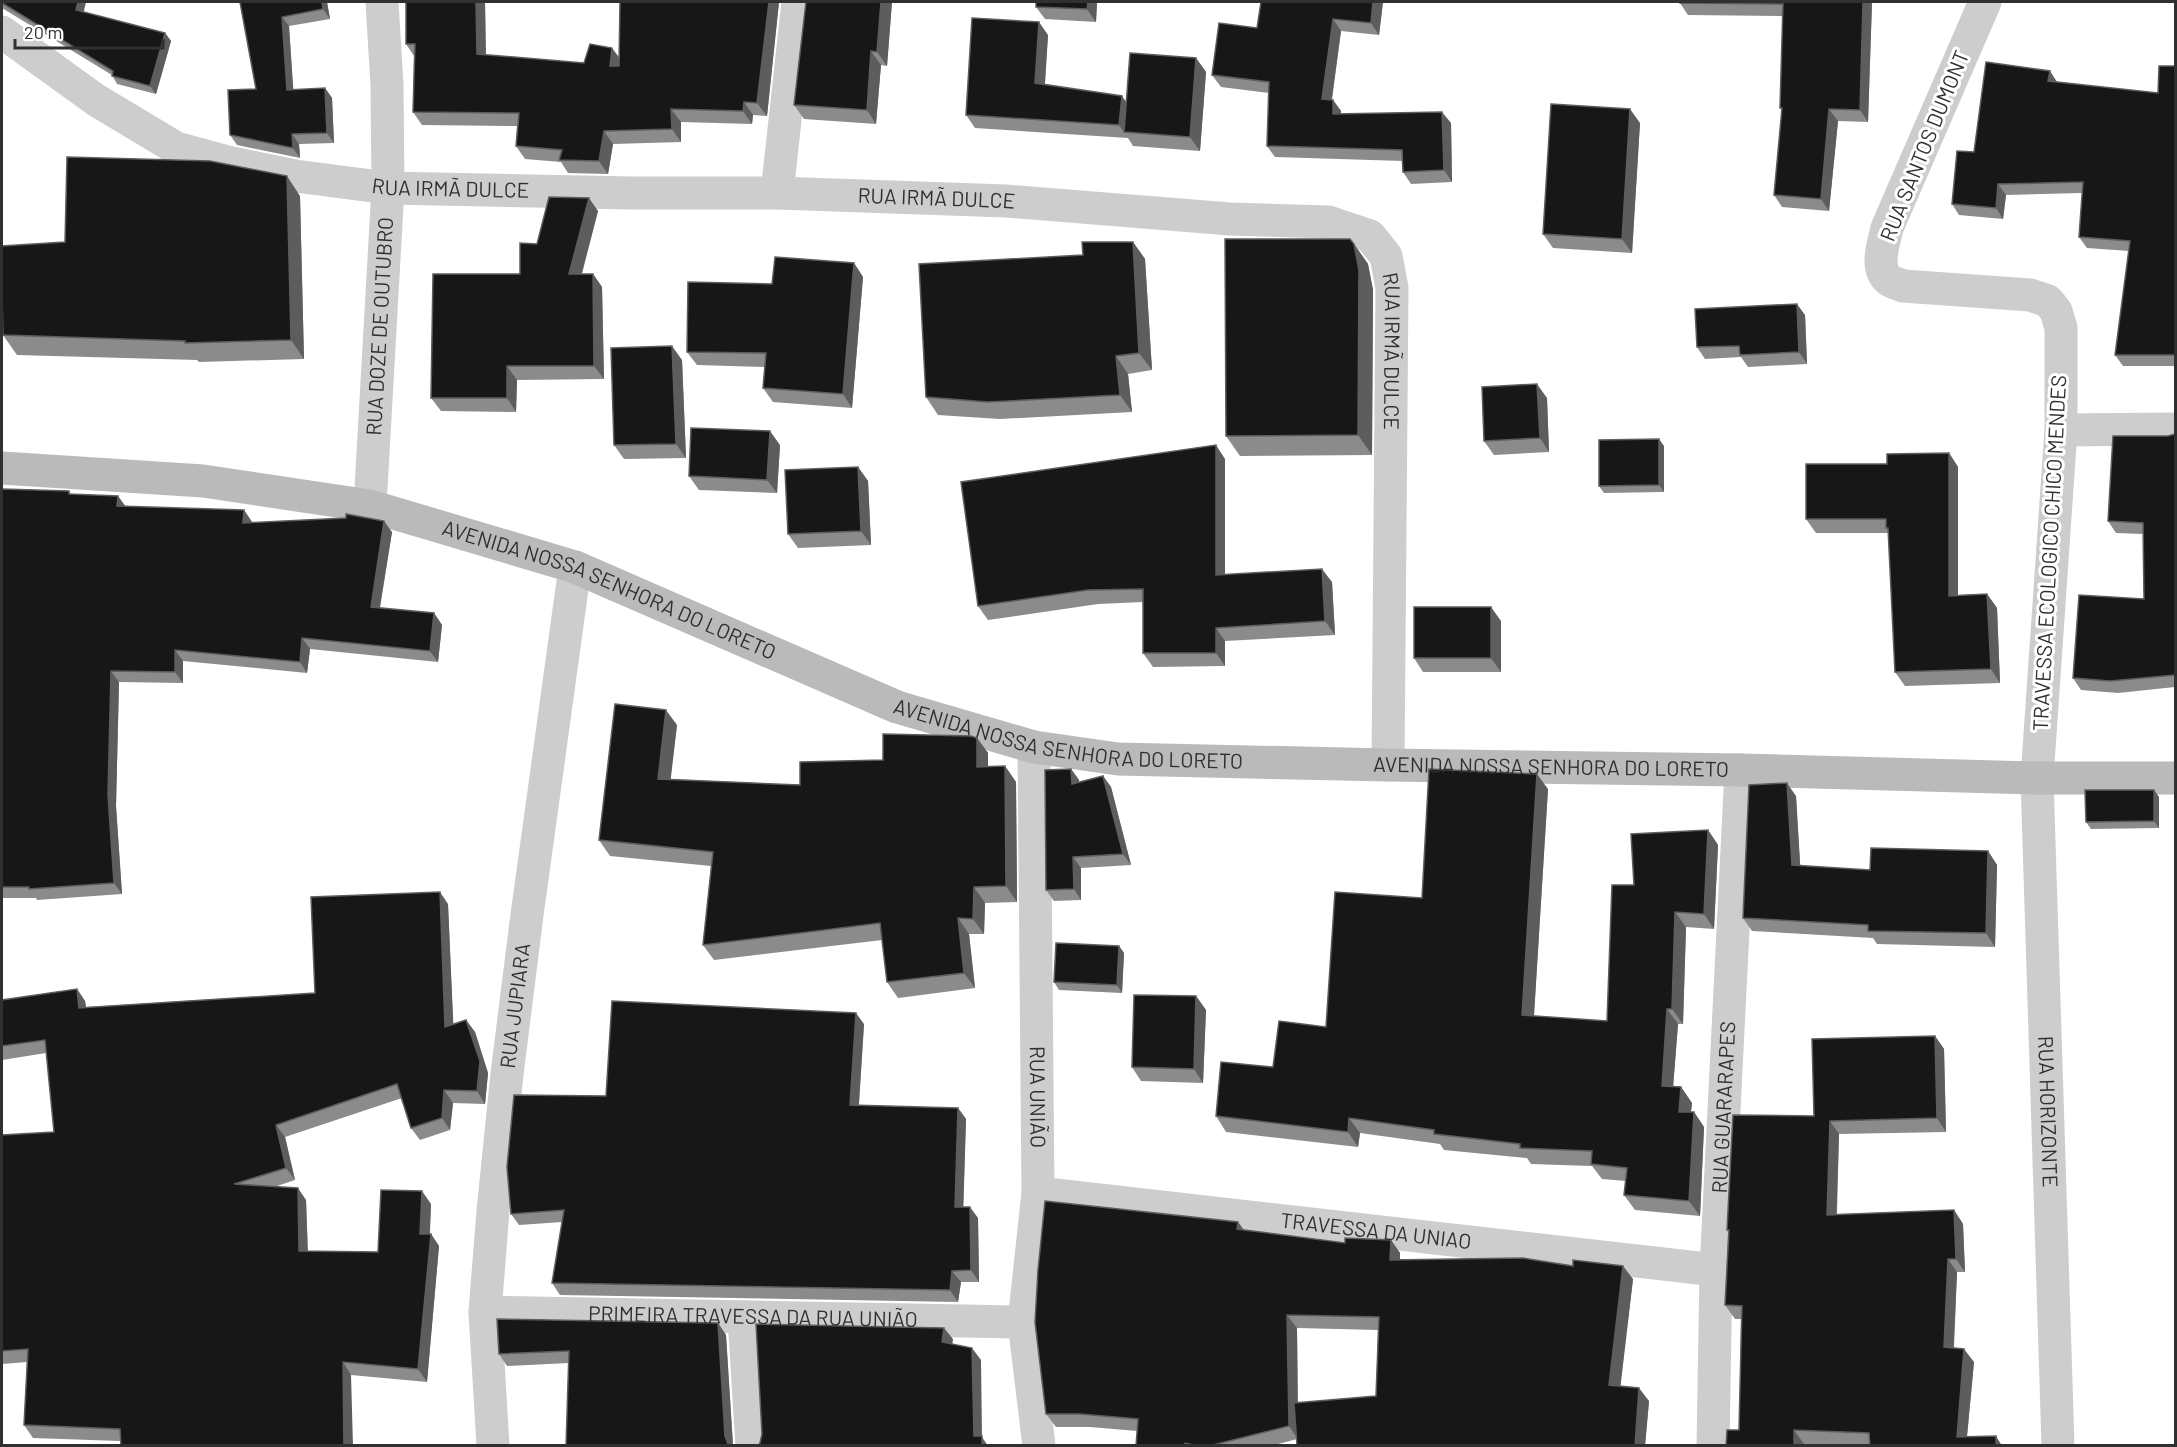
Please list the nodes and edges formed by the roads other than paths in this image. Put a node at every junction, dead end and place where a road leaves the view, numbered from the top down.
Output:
1 (382, 2) edge
2 (798, 2) edge
3 (1985, 2) edge
4 (2, 32) edge
5 (388, 188) junction
6 (777, 193) junction
7 (2061, 328) joint
8 (2175, 429) edge
9 (2061, 430) junction
10 (2, 468) edge
11 (370, 506) junction
12 (575, 567) junction
13 (1034, 747) junction
14 (1388, 765) junction
15 (1741, 770) junction
16 (2037, 778) junction
17 (2175, 778) edge
18 (1038, 1193) junction
19 (1716, 1270) junction
20 (484, 1312) junction
21 (744, 1317) junction
22 (1024, 1322) junction
23 (493, 1446) edge
24 (752, 1446) edge
25 (1039, 1446) edge
26 (1713, 1446) edge
27 (2058, 1446) edge

1 - 5 street, RUA DOZE DE OUTUBRO
2 - 6 street
3 - 7 street, RUA SANTOS DUMONT
4 - 5 street, RUA IRMÃ DULCE
5 - 6 street, RUA IRMÃ DULCE
5 - 11 street, RUA DOZE DE OUTUBRO
6 - 14 street, RUA IRMÃ DULCE
7 - 9 street, TRAVESSA ECOLOGICO CHICO MENDES
8 - 9 street
9 - 16 street, TRAVESSA ECOLOGICO CHICO MENDES
10 - 11 street, AVENIDA NOSSA SENHORA DO LORETO
11 - 12 street, AVENIDA NOSSA SENHORA DO LORETO
12 - 13 street, AVENIDA NOSSA SENHORA DO LORETO
12 - 20 street, RUA JUPIARA
13 - 14 street, AVENIDA NOSSA SENHORA DO LORETO
13 - 18 street, RUA UNIÃO
14 - 15 street, AVENIDA NOSSA SENHORA DO LORETO
15 - 16 street, AVENIDA NOSSA SENHORA DO LORETO
15 - 19 street, RUA GUARARAPES
16 - 17 street, AVENIDA NOSSA SENHORA DO LORETO
16 - 27 street, RUA HORIZONTE
18 - 19 street, TRAVESSA DA UNIAO
18 - 22 street, RUA UNIÃO
19 - 26 street, RUA GUARARAPES
20 - 21 street, PRIMEIRA TRAVESSA DA RUA UNIÃO
20 - 23 street, RUA JUPIARA
21 - 22 street, PRIMEIRA TRAVESSA DA RUA UNIÃO
21 - 24 street
22 - 25 street, RUA UNIÃO

